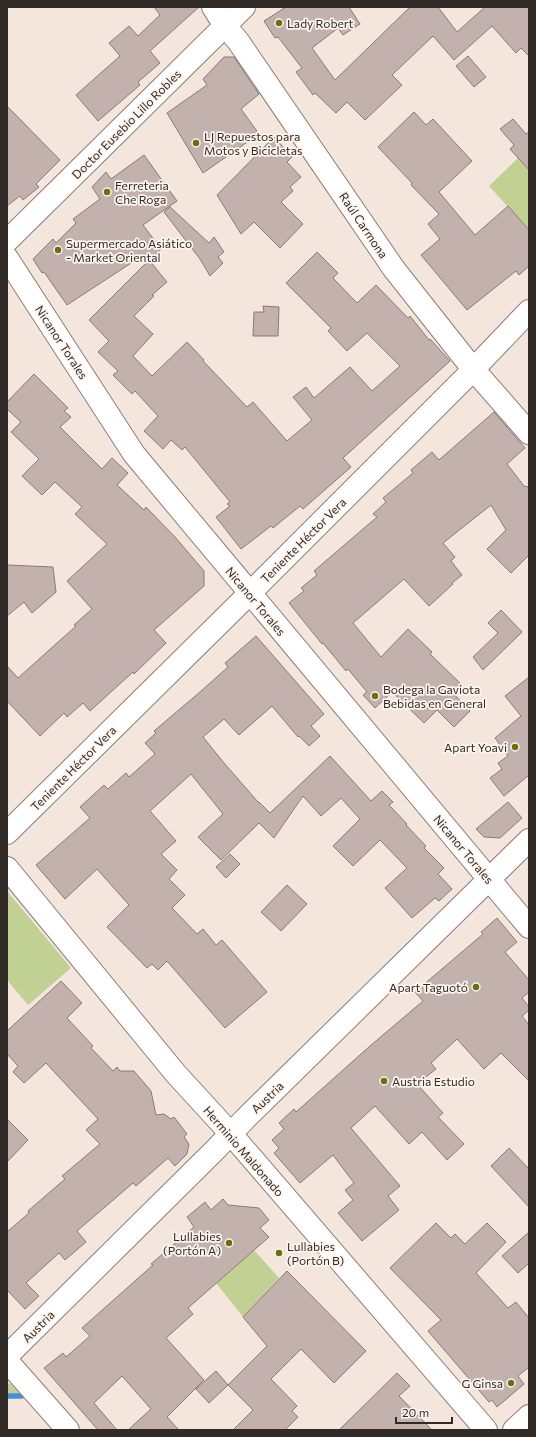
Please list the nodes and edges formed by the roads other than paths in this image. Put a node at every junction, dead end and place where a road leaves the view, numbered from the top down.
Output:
1 (213, 7) edge
2 (244, 7) edge
3 (225, 26) junction
4 (7, 241) edge
5 (7, 258) edge
6 (529, 311) edge
7 (474, 369) junction
8 (529, 432) edge
9 (250, 593) junction
10 (7, 833) edge
11 (529, 840) edge
12 (7, 868) edge
13 (489, 879) junction
14 (529, 927) edge
15 (231, 1134) junction
16 (7, 1356) edge
17 (7, 1361) edge
18 (529, 1416) edge
19 (68, 1430) edge
20 (486, 1430) edge
21 (514, 1430) edge

1 - 3 street, Raúl Carmona
2 - 3 street, Doctor Eusebio Lillo Robles
3 - 4 street, Doctor Eusebio Lillo Robles
3 - 7 street, Raúl Carmona
5 - 9 street, Nicanor Torales
6 - 7 street, Teniente Héctor Vera
7 - 8 street, Raúl Carmona
7 - 9 street, Teniente Héctor Vera
9 - 10 street, Teniente Héctor Vera
9 - 13 street, Nicanor Torales
11 - 13 street, Austria
12 - 15 street, Herminio Maldonado
13 - 14 street, Nicanor Torales
13 - 15 street, Austria
15 - 16 street, Austria
15 - 20 street, Herminio Maldonado
17 - 19 street
18 - 21 street

